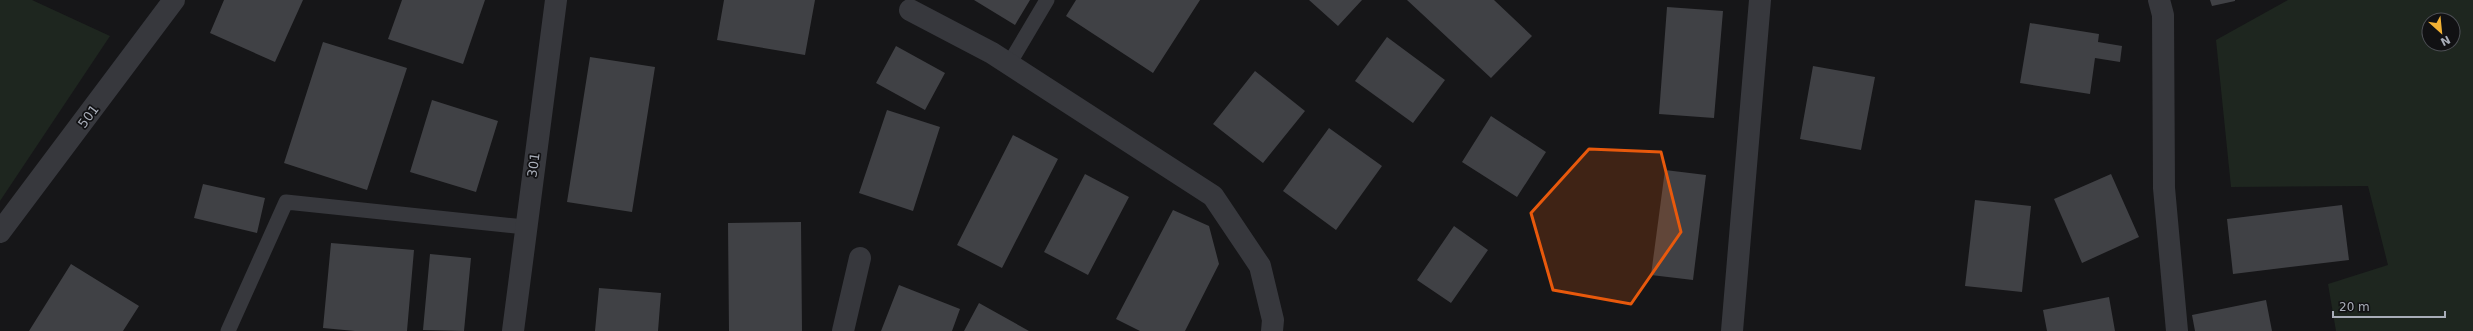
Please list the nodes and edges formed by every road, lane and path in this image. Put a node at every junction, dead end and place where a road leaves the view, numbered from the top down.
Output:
1 (174, 0) edge
2 (556, 0) edge
3 (1048, 0) edge
4 (1760, 0) edge
5 (2159, 0) edge
6 (910, 10) dead end
7 (1009, 64) junction
8 (525, 228) junction
9 (0, 232) edge
10 (860, 258) dead end
11 (228, 331) edge
12 (513, 331) edge
13 (843, 331) edge
14 (1272, 331) edge
15 (1732, 331) edge
16 (2176, 331) edge

1 - 9 street, 501
2 - 8 street, 301
3 - 7 lane
4 - 15 street
5 - 16 street
6 - 7 street
7 - 14 street
8 - 11 lane
8 - 12 street, 301
10 - 13 street

